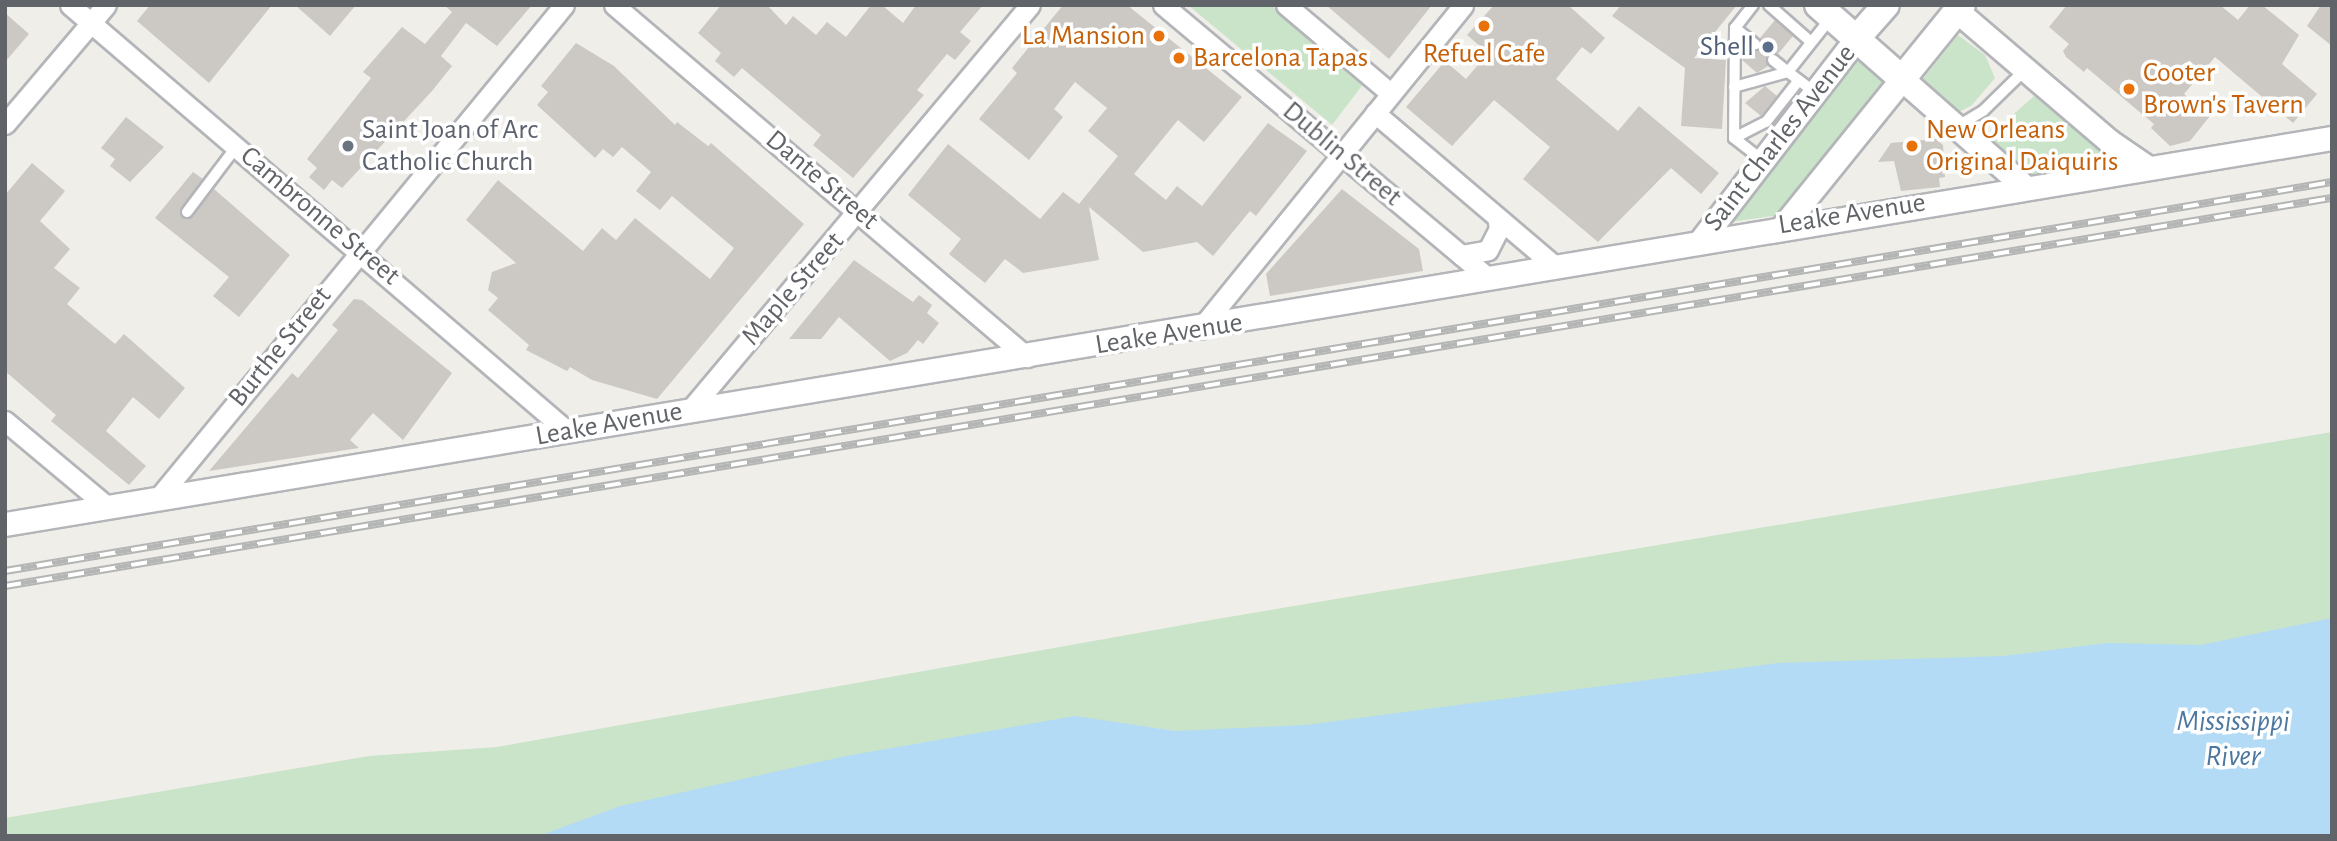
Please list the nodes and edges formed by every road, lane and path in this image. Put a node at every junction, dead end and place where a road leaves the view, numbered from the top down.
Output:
1 (70, 5) edge
2 (106, 5) edge
3 (564, 5) edge
4 (614, 5) edge
5 (1030, 5) edge
6 (1163, 5) edge
7 (1286, 5) edge
8 (1463, 5) edge
9 (1753, 5) edge
10 (1769, 5) edge
11 (1886, 5) edge
12 (1957, 7) edge
13 (1825, 11) edge
14 (91, 23) junction
15 (1735, 28) junction
16 (1856, 39) junction
17 (1811, 41) junction
18 (1755, 44) dead end
19 (1773, 60) dead end
20 (2024, 71) junction
21 (1788, 72) junction
22 (1902, 79) junction
23 (1807, 86) junction
24 (1734, 87) junction
25 (1390, 93) junction
26 (1375, 113) junction
27 (5, 124) edge
28 (1958, 126) junction
29 (1734, 138) junction
30 (2332, 138) edge
31 (237, 146) junction
32 (1342, 154) junction
33 (1762, 160) junction
34 (2147, 167) junction
35 (2024, 186) junction
36 (860, 211) junction
37 (187, 212) dead end
38 (1497, 217) junction
39 (1784, 226) junction
40 (1702, 239) junction
41 (360, 249) junction
42 (1461, 255) junction
43 (1555, 266) junction
44 (1488, 278) junction
45 (1200, 329) junction
46 (1027, 357) junction
47 (688, 411) junction
48 (5, 421) edge
49 (567, 431) junction
50 (159, 497) junction
51 (108, 506) junction
52 (5, 524) edge

1 - 14 street, Cambronne Street
2 - 14 street
3 - 41 street, Burthe Street
4 - 36 street, Dante Street
5 - 36 street, Maple Street
6 - 32 street, Dublin Street
7 - 25 street
8 - 25 street
9 - 15 lane
10 - 17 lane
11 - 16 main road, Saint Charles Avenue
12 - 20 street
12 - 22 main road, Saint Charles Avenue
13 - 16 main road
13 - 17 lane
14 - 27 street
14 - 31 street, Cambronne Street
15 - 18 lane
15 - 24 lane
16 - 22 main road
16 - 23 street, Saint Charles Avenue
17 - 21 lane
19 - 21 lane
20 - 28 lane
20 - 34 street
21 - 23 lane
21 - 24 lane
22 - 28 street
22 - 39 street, Saint Charles Avenue
23 - 29 lane
23 - 33 street, Saint Charles Avenue
24 - 29 lane
25 - 26 street
26 - 32 street
26 - 38 street, Dublin Street
28 - 35 street
29 - 33 lane
30 - 34 street, Leake Avenue
31 - 37 lane
31 - 41 street, Cambronne Street
32 - 42 street, Dublin Street
32 - 45 street
33 - 40 street, Saint Charles Avenue
34 - 35 street, Leake Avenue
35 - 39 street, Leake Avenue
36 - 46 street, Dante Street
36 - 47 street, Maple Street
38 - 42 street
38 - 43 street, Dublin Street
39 - 40 street, Leake Avenue
40 - 43 street, Leake Avenue
41 - 49 street, Cambronne Street
41 - 50 street, Burthe Street
42 - 44 street, Dublin Street
43 - 44 street, Leake Avenue
44 - 45 street, Leake Avenue
45 - 46 street, Leake Avenue
46 - 47 street, Leake Avenue
47 - 49 street, Leake Avenue
48 - 51 street
49 - 50 street, Leake Avenue
50 - 51 street, Leake Avenue
51 - 52 street, Leake Avenue

